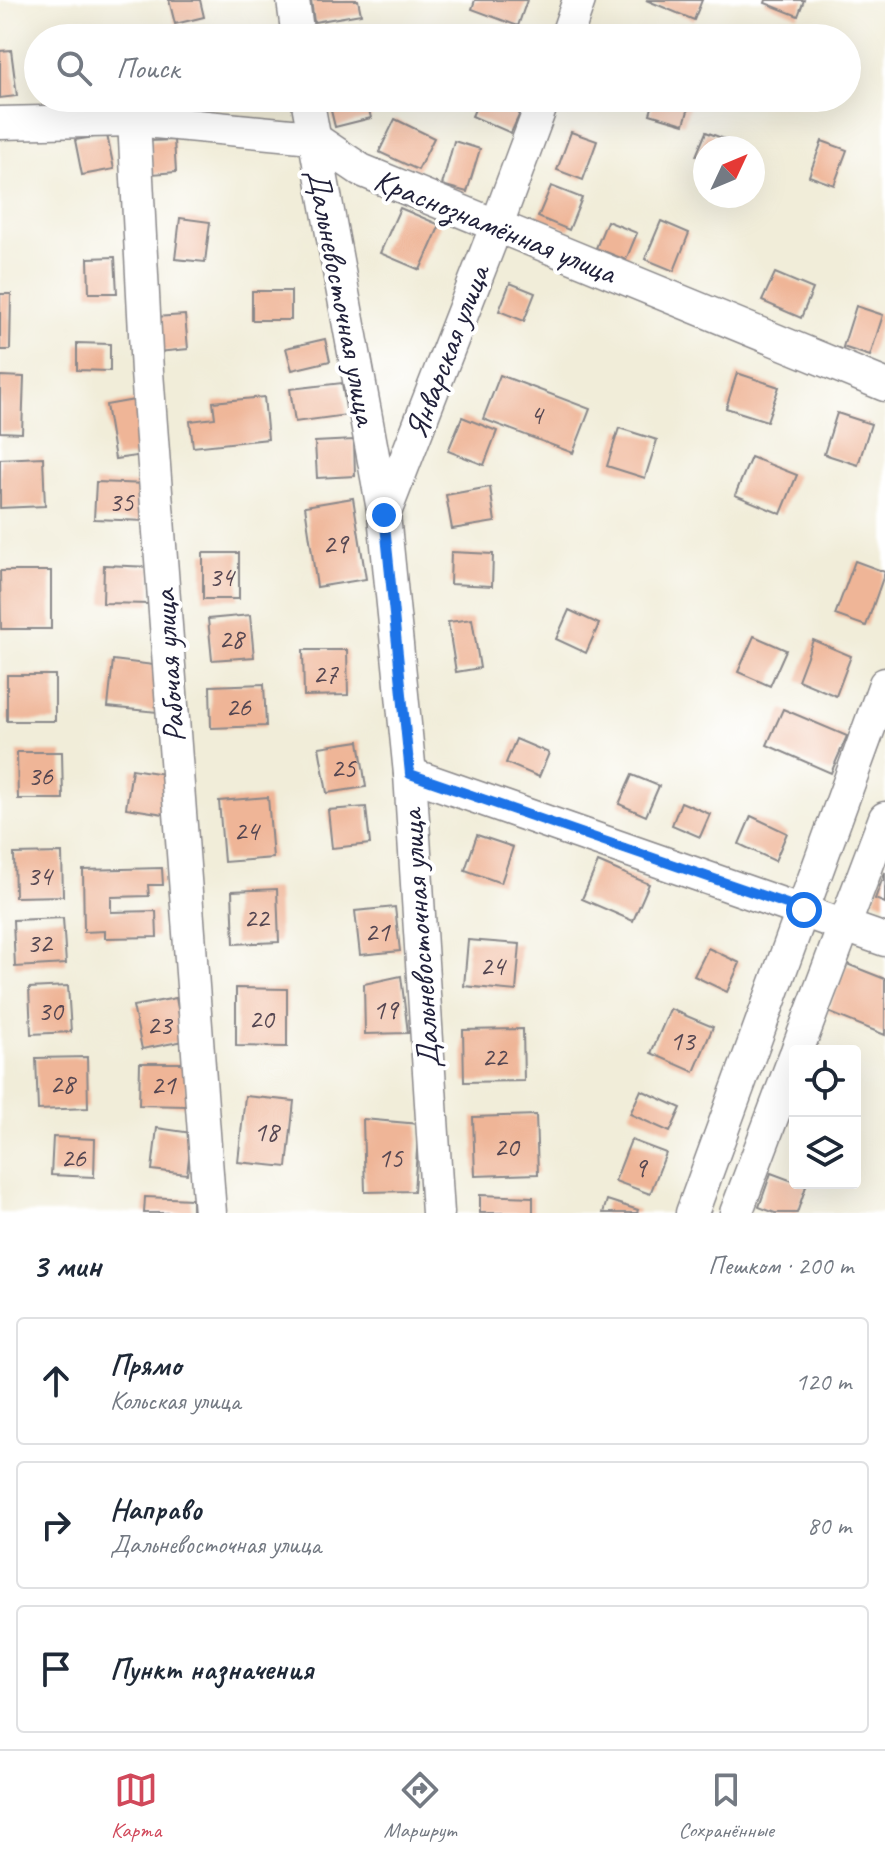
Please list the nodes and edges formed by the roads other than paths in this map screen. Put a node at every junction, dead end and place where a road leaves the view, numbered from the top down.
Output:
1 (293, 0) edge
2 (579, 0) edge
3 (296, 24) edge
4 (571, 24) edge
5 (309, 112) edge
6 (539, 112) edge
7 (134, 120) junction
8 (0, 123) edge
9 (312, 137) junction
10 (496, 227) junction
11 (885, 385) edge
12 (384, 515) junction
13 (885, 684) edge
14 (410, 774) junction
15 (885, 818) edge
16 (804, 910) junction
17 (844, 925) junction
18 (885, 940) edge
19 (799, 1045) edge
20 (789, 1072) edge
21 (210, 1213) edge
22 (438, 1213) edge
23 (692, 1213) edge
24 (736, 1213) edge

1 - 3 street
2 - 4 street
5 - 9 street, Дальневосточная улица
6 - 10 street, Январская улица
7 - 8 street, Краснознамённая улица
7 - 9 street, Краснознамённая улица
7 - 21 street, Рабочая улица
9 - 10 street, Краснознамённая улица
9 - 12 street, Дальневосточная улица
10 - 11 street, Краснознамённая улица
10 - 12 street, Январская улица
12 - 14 street, Дальневосточная улица
13 - 16 street
14 - 16 street
14 - 22 street, Дальневосточная улица
15 - 17 street
16 - 17 street
16 - 23 street
17 - 18 street
17 - 19 street
20 - 24 street

